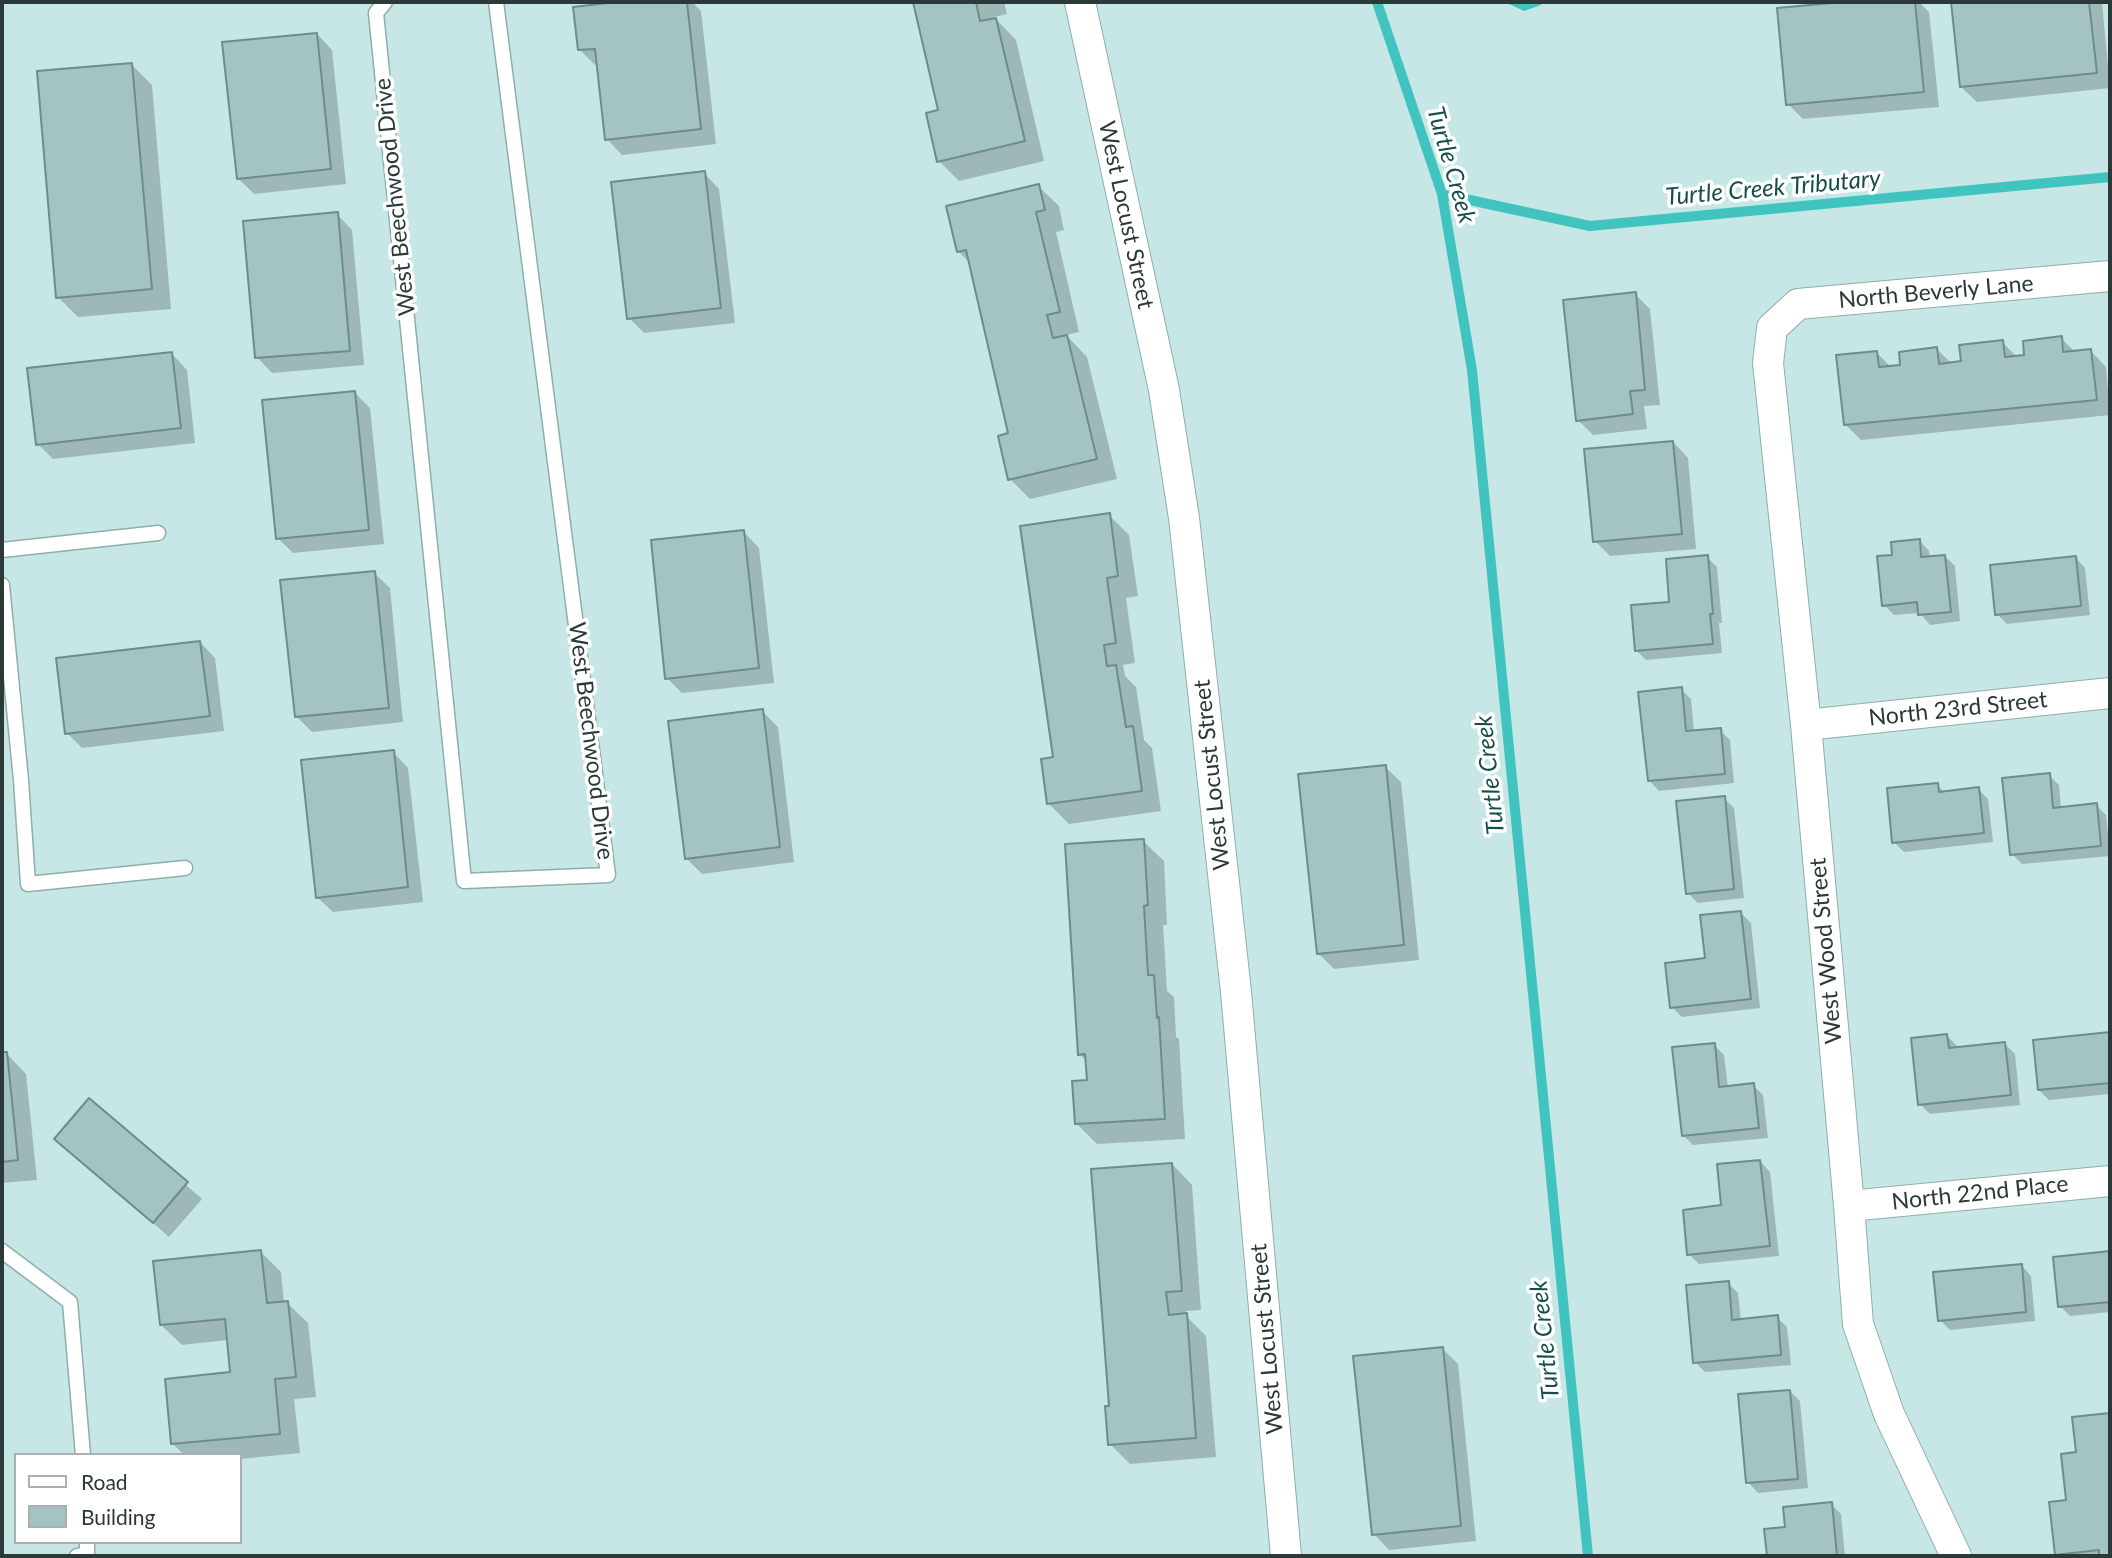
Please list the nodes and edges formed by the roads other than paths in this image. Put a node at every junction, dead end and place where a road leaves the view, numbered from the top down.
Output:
1 (385, 2) edge
2 (496, 2) edge
3 (1080, 2) edge
4 (2110, 276) edge
5 (1772, 328) joint
6 (158, 533) dead end
7 (2, 550) edge
8 (2, 585) edge
9 (2110, 693) edge
10 (1806, 725) junction
11 (185, 868) dead end
12 (2110, 1181) edge
13 (1849, 1206) junction
14 (2, 1251) edge
15 (83, 1453) edge
16 (88, 1544) edge
17 (77, 1556) edge
18 (1286, 1556) edge
19 (1956, 1556) edge

1 - 2 lane, West Beechwood Drive
3 - 18 street, West Locust Street
4 - 5 street, North Beverly Lane
5 - 10 street, West Wood Street
6 - 7 lane
8 - 11 lane
9 - 10 street, North 23rd Street
10 - 13 street, West Wood Street
12 - 13 street, North 22nd Place
13 - 19 street, West Wood Street
14 - 15 lane
16 - 17 lane

